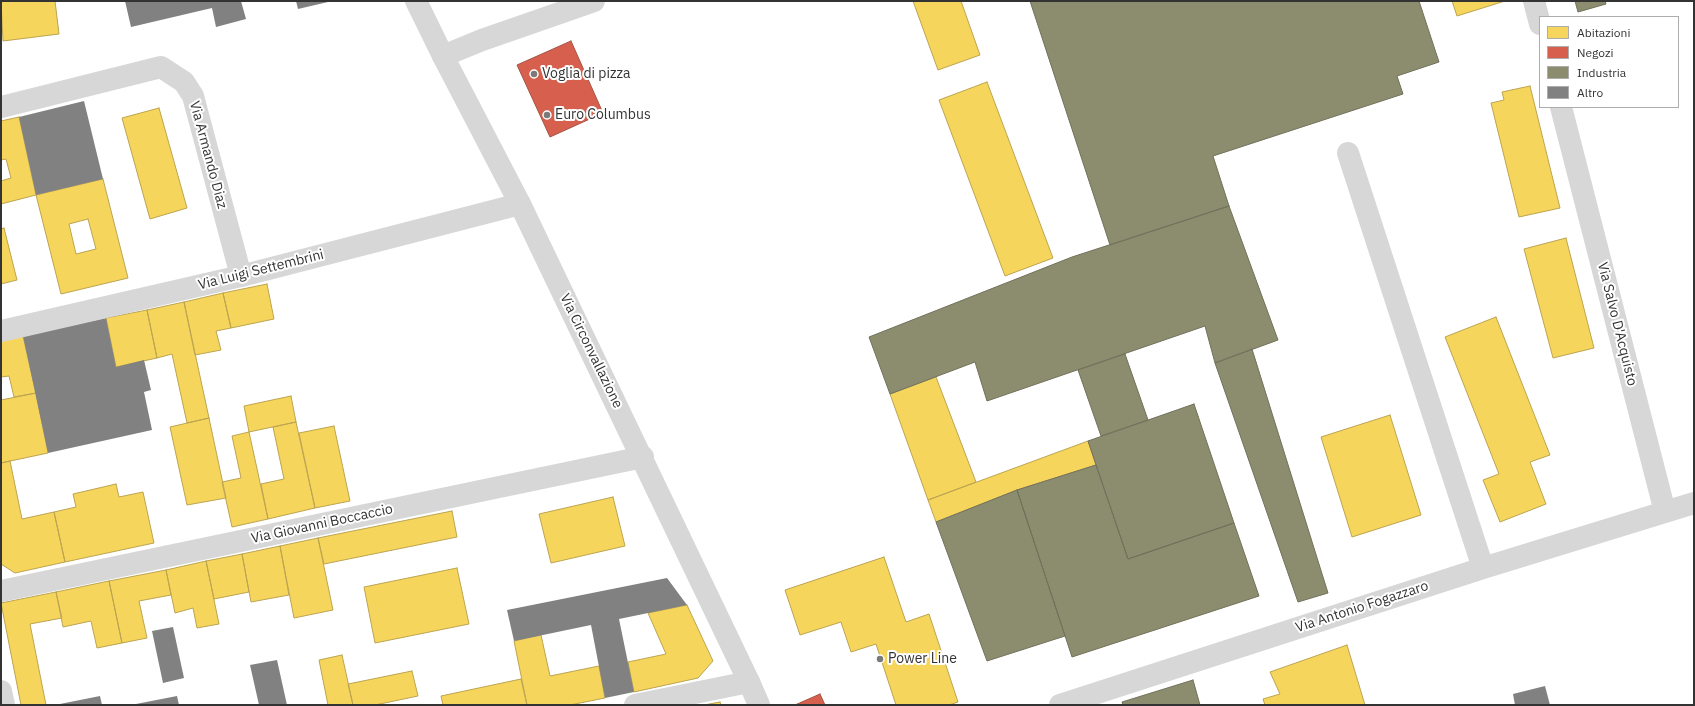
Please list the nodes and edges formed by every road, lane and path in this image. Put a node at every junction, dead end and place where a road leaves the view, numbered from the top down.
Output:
1 (416, 1) edge
2 (594, 1) edge
3 (1534, 1) edge
4 (1539, 20) edge
5 (443, 56) junction
6 (1, 107) edge
7 (1561, 108) edge
8 (1348, 153) dead end
9 (520, 204) junction
10 (241, 276) junction
11 (1, 331) edge
12 (642, 457) junction
13 (1694, 503) edge
14 (1665, 512) junction
15 (1483, 568) junction
16 (1, 591) edge
17 (750, 682) junction
18 (1, 691) edge
19 (4, 705) edge
20 (635, 705) edge
21 (759, 705) edge
22 (1060, 705) edge

1 - 5 street, Via Circonvallazione
2 - 5 street
3 - 4 street
5 - 9 street, Via Circonvallazione
6 - 10 street, Via Armando Diaz
7 - 14 street, Via Salvo D'Acquisto
8 - 15 street
9 - 10 street, Via Luigi Settembrini
9 - 12 street, Via Circonvallazione
10 - 11 street, Via Luigi Settembrini
12 - 16 street, Via Giovanni Boccaccio
12 - 17 street, Via Circonvallazione
13 - 14 street
14 - 15 street, Via Antonio Fogazzaro
15 - 22 street, Via Antonio Fogazzaro
17 - 20 street
17 - 21 street, Via Circonvallazione
18 - 19 street

